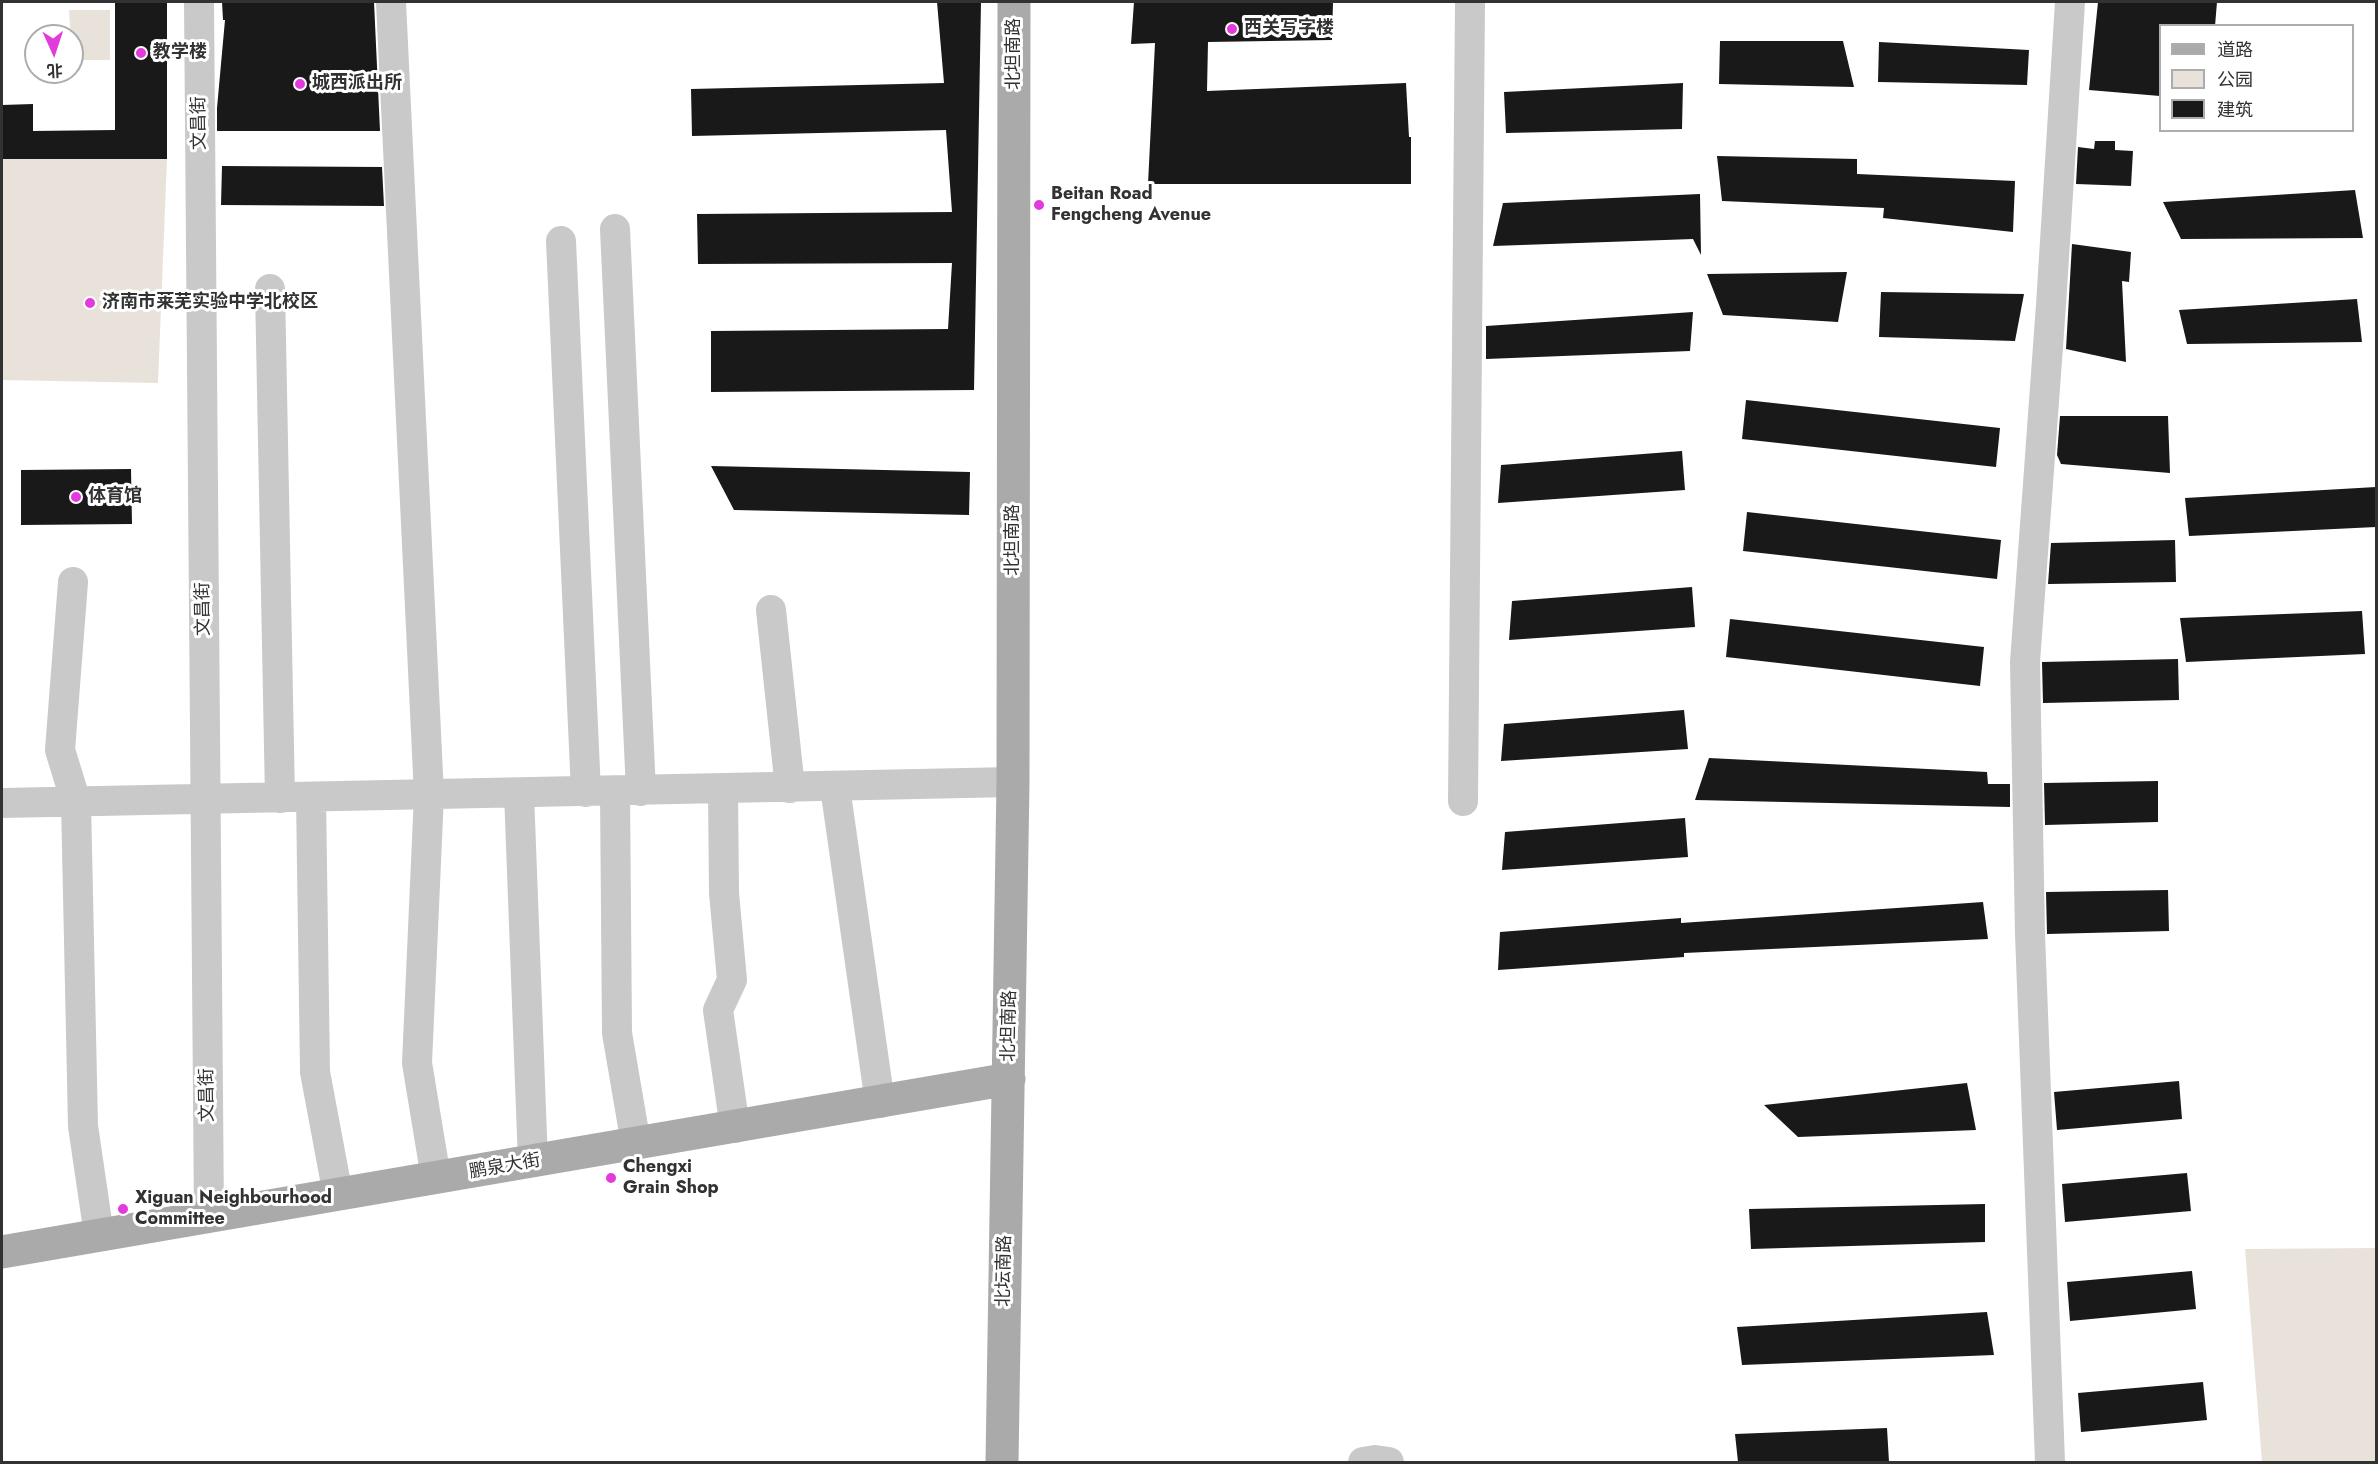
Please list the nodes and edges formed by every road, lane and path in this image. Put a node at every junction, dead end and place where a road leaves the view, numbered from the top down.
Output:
1 (199, 2) edge
2 (391, 2) edge
3 (1014, 2) edge
4 (1470, 2) edge
5 (2070, 2) edge
6 (615, 229) dead end
7 (561, 241) dead end
8 (270, 289) dead end
9 (74, 582) dead end
10 (771, 610) dead end
11 (1013, 782) junction
12 (835, 787) junction
13 (790, 788) junction
14 (723, 789) junction
15 (628, 791) junction
16 (586, 792) junction
17 (519, 793) junction
18 (429, 795) junction
19 (311, 797) junction
20 (280, 798) junction
21 (1463, 801) dead end
22 (75, 802) junction
23 (2, 803) edge
24 (1009, 1079) junction
25 (880, 1103) junction
26 (735, 1128) junction
27 (636, 1144) junction
28 (533, 1162) junction
29 (436, 1178) junction
30 (338, 1195) junction
31 (209, 1217) junction
32 (99, 1235) junction
33 (2, 1252) edge
34 (1002, 1462) edge
35 (1363, 1462) edge
36 (1389, 1462) edge
37 (2050, 1462) edge

1 - 31 street, 文昌街
2 - 18 street
3 - 11 main road, 北坦南路
4 - 21 street
5 - 37 street
6 - 15 street
7 - 16 street
8 - 20 street
9 - 22 street
10 - 13 street
11 - 12 street
11 - 24 main road, 北坦南路
12 - 13 street
12 - 25 street
13 - 14 street
14 - 15 street
14 - 26 street
15 - 16 street
15 - 27 street
16 - 17 street
17 - 18 street
17 - 28 street
18 - 19 street
18 - 29 street
19 - 20 street
19 - 30 street
20 - 22 street
22 - 23 street
22 - 32 street
24 - 25 main road, 鹏泉大街
24 - 34 main road, 北坛南路
25 - 26 main road, 鹏泉大街
26 - 27 main road, 鹏泉大街
27 - 28 main road, 鹏泉大街
28 - 29 main road, 鹏泉大街
29 - 30 main road, 鹏泉大街
30 - 31 main road, 鹏泉大街
31 - 32 main road, 鹏泉大街
32 - 33 main road, 鹏泉大街
35 - 36 street

